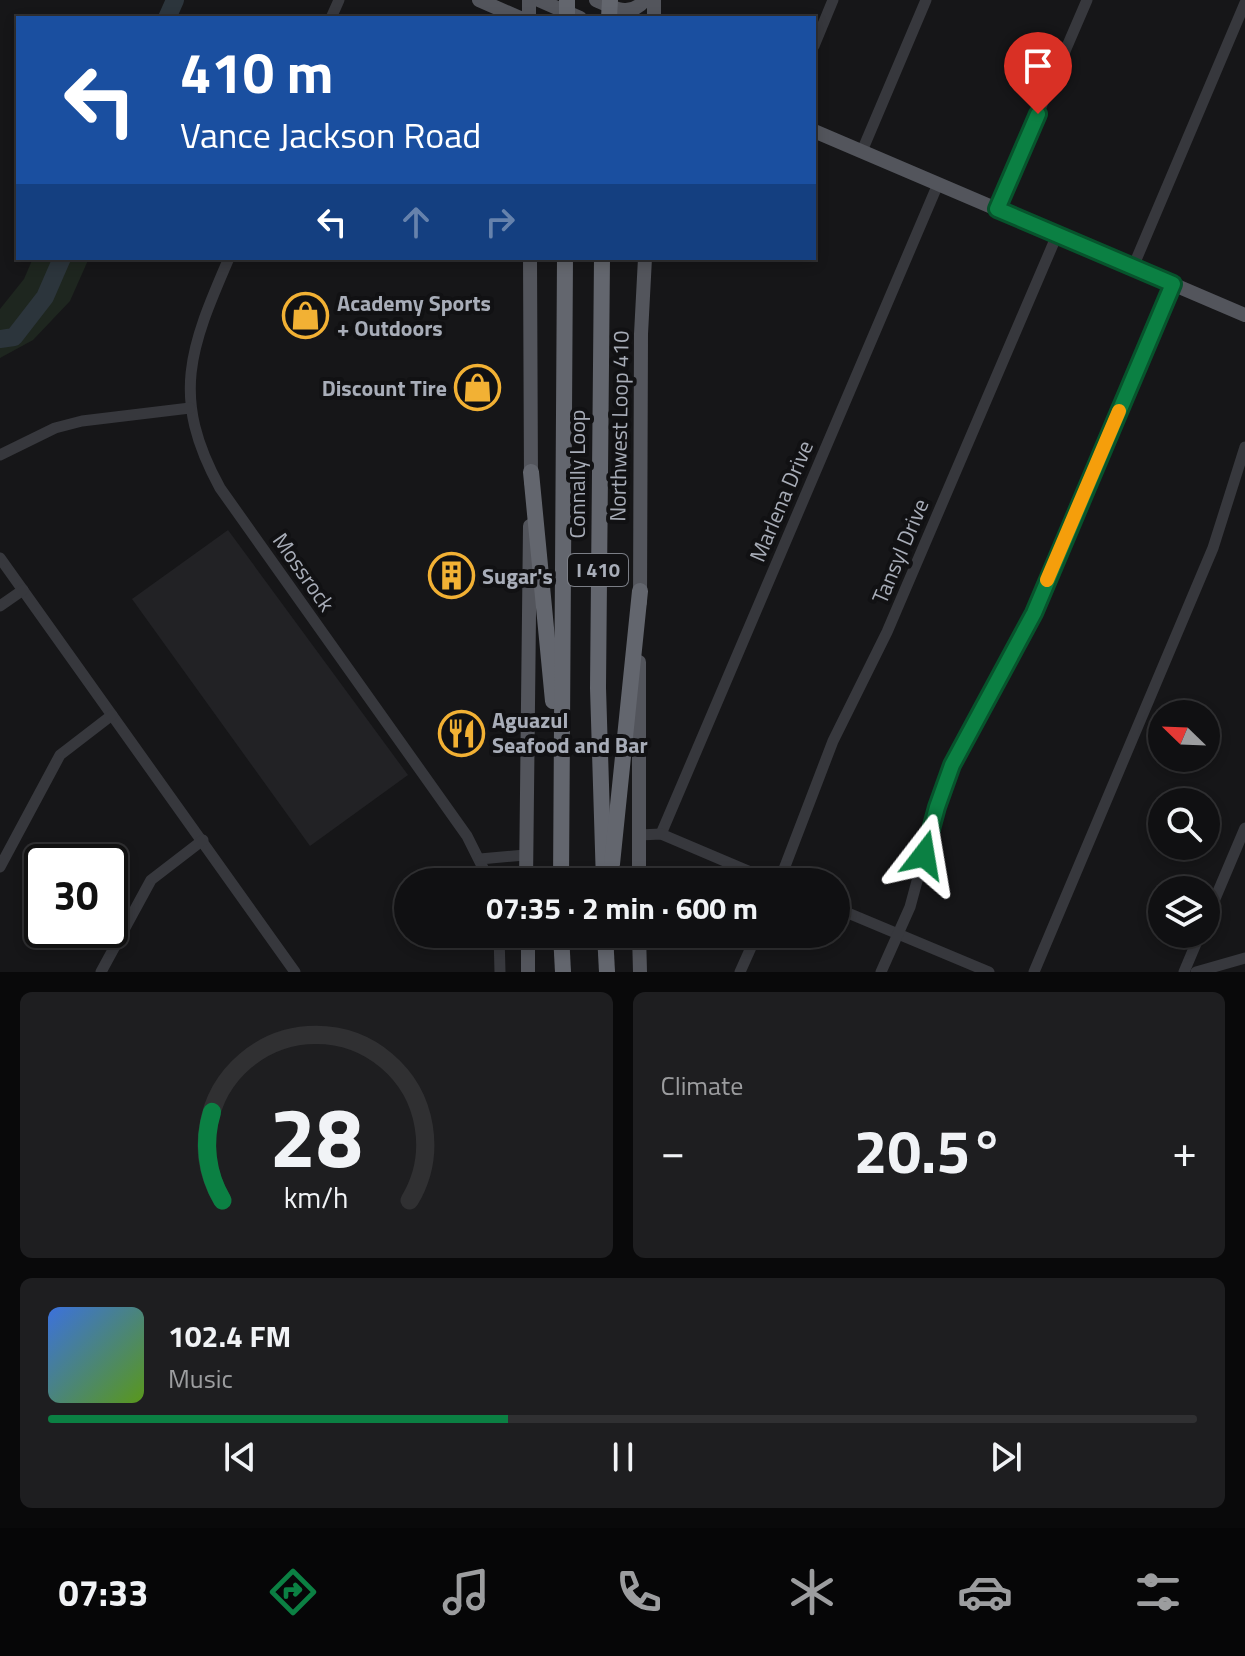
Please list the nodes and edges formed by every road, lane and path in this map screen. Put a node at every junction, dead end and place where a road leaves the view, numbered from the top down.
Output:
1 (479, 0) edge
2 (539, 0) edge
3 (596, 0) edge
4 (833, 0) edge
5 (926, 0) edge
6 (1087, 0) edge
7 (1245, 3) edge
8 (653, 8) edge
9 (515, 16) edge
10 (575, 16) edge
11 (816, 41) edge
12 (816, 132) edge
13 (862, 151) junction
14 (938, 184) junction
15 (997, 209) junction
16 (1057, 235) junction
17 (228, 260) edge
18 (530, 260) edge
19 (565, 260) edge
20 (602, 260) edge
21 (645, 260) edge
22 (1133, 267) junction
23 (1173, 284) junction
24 (1245, 315) edge
25 (190, 408) junction
26 (1245, 447) edge
27 (0, 455) edge
28 (531, 472) junction
29 (0, 558) edge
30 (23, 590) junction
31 (640, 591) junction
32 (0, 606) edge
33 (112, 715) junction
34 (561, 766) junction
35 (1245, 828) edge
36 (661, 834) junction
37 (639, 835) junction
38 (203, 840) junction
39 (525, 855) junction
40 (480, 859) junction
41 (0, 867) edge
42 (484, 868) edge
43 (525, 868) edge
44 (561, 868) edge
45 (604, 868) edge
46 (611, 868) edge
47 (639, 868) edge
48 (742, 868) edge
49 (782, 868) edge
50 (1220, 887) edge
51 (850, 914) edge
52 (898, 934) junction
53 (499, 948) edge
54 (528, 948) edge
55 (562, 948) edge
56 (606, 948) edge
57 (639, 948) edge
58 (751, 948) edge
59 (1194, 948) edge
60 (1245, 958) edge
61 (290, 970) edge
62 (101, 972) edge
63 (500, 972) edge
64 (528, 972) edge
65 (563, 972) edge
66 (607, 972) edge
67 (640, 972) edge
68 (740, 972) edge
69 (881, 972) edge
70 (989, 972) edge
71 (1034, 972) edge
72 (1184, 972) edge
73 (1196, 972) edge

1 - 9 main road
2 - 10 main road
3 - 8 main road
4 - 11 street
5 - 13 street
6 - 15 street
7 - 22 street
12 - 13 main road
13 - 14 main road
14 - 15 main road
14 - 36 street, Marlena Drive
15 - 16 main road
16 - 22 main road
16 - 49 street, Tansyl Drive
17 - 25 street, Mossrock
18 - 28 main road
19 - 34 highway, Connally Loop / I 410
20 - 45 highway, Connally Loop / I 410
21 - 31 main road, Northwest Loop 410
22 - 23 main road
23 - 24 main road
23 - 52 street
25 - 27 street
25 - 40 street, Mossrock
26 - 71 street
28 - 34 highway
28 - 39 main road
29 - 30 street
30 - 32 street
30 - 33 street
31 - 37 main road, Northwest Loop 410
31 - 46 highway
33 - 38 street
33 - 41 street
34 - 44 highway, Connally Loop / I 410
35 - 50 street
36 - 37 street
36 - 48 street
37 - 47 main road, Northwest Loop 410
38 - 61 street
38 - 62 street
39 - 40 street
39 - 43 main road
40 - 42 street, Mossrock
51 - 52 street
52 - 69 street
52 - 70 street
53 - 63 street
54 - 64 main road
55 - 65 highway
56 - 66 highway
57 - 67 main road
58 - 68 street
59 - 72 street
60 - 73 street

